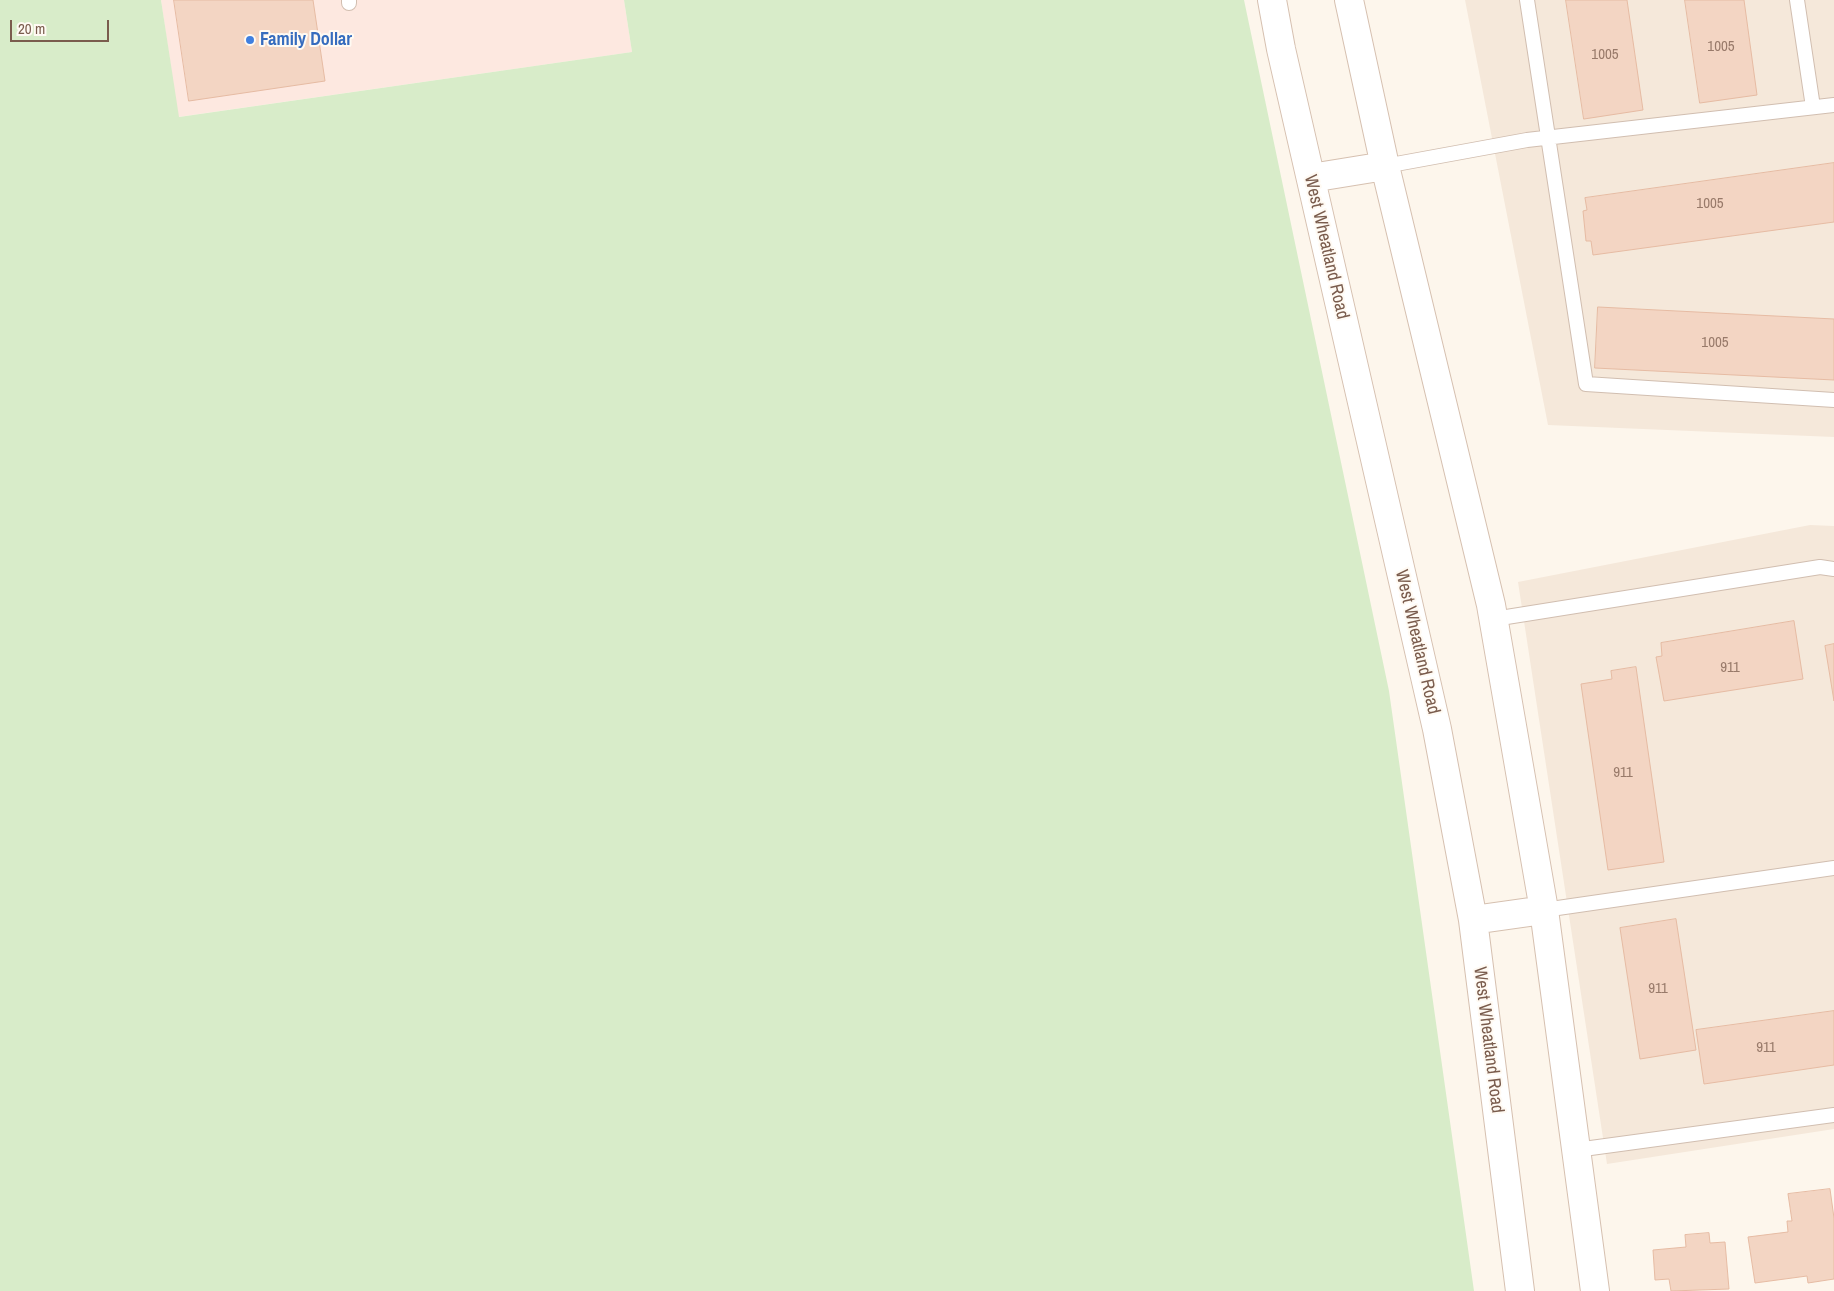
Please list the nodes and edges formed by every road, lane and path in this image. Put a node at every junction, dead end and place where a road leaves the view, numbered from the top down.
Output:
1 (1272, 0) edge
2 (1349, 0) edge
3 (1527, 0) edge
4 (1797, 0) edge
5 (1834, 105) edge
6 (1812, 107) junction
7 (1549, 137) junction
8 (1385, 166) junction
9 (1311, 178) junction
10 (1834, 400) edge
11 (1834, 569) edge
12 (1494, 619) junction
13 (1834, 868) edge
14 (1544, 910) junction
15 (1473, 920) junction
16 (1834, 1115) edge
17 (1576, 1150) junction
18 (1520, 1291) edge
19 (1595, 1291) edge

1 - 9 main road, West Wheatland Road
2 - 8 main road
3 - 7 lane
4 - 6 lane
5 - 6 lane
6 - 7 lane
7 - 8 lane
7 - 10 lane
8 - 9 main road
8 - 12 main road
9 - 15 main road, West Wheatland Road
11 - 12 lane
12 - 14 main road
13 - 14 lane
14 - 15 main road
14 - 17 main road
15 - 18 main road, West Wheatland Road
16 - 17 lane
17 - 19 main road

